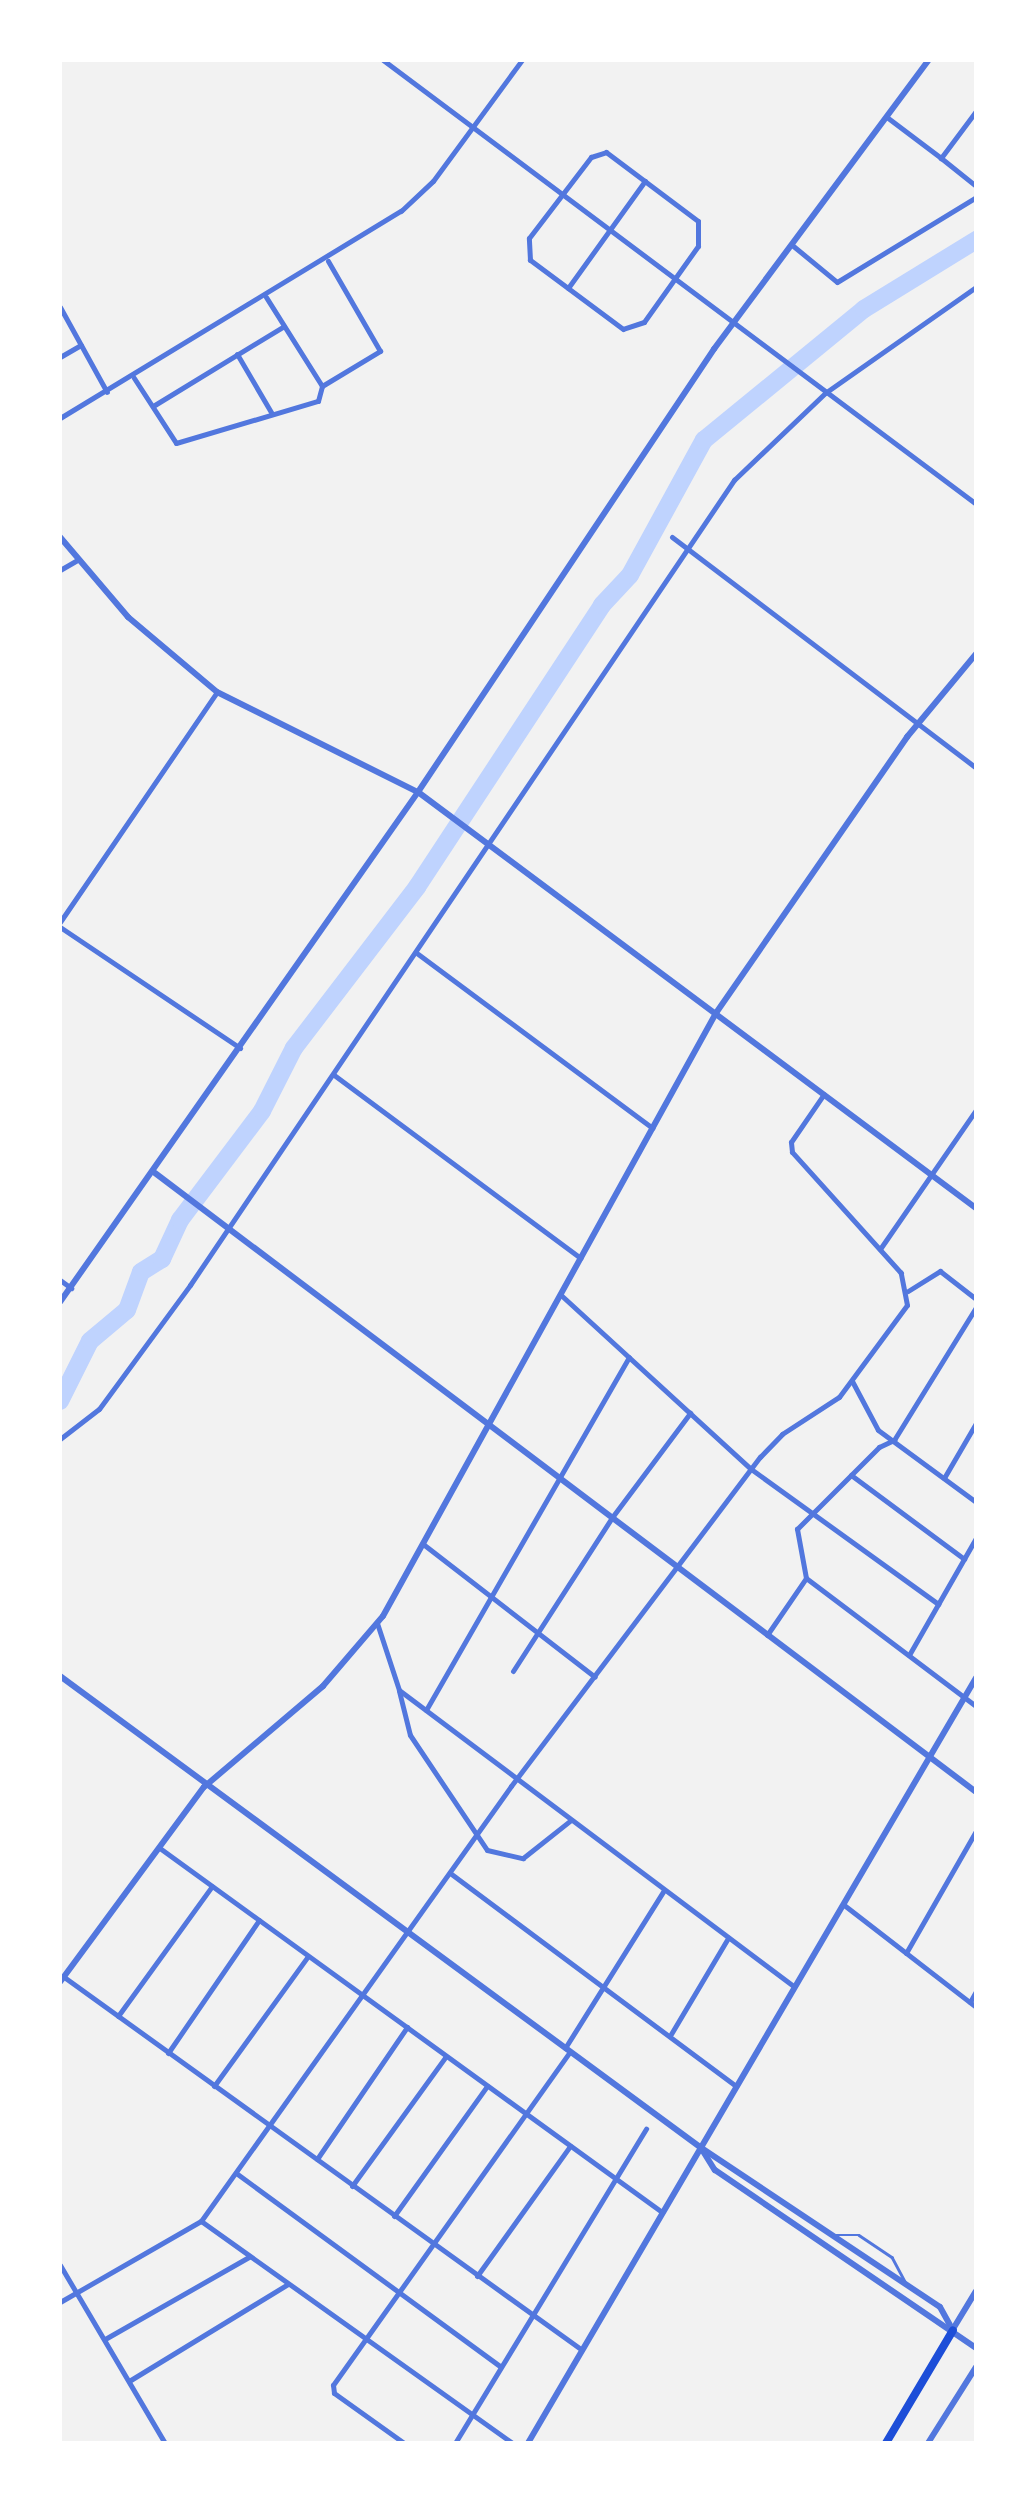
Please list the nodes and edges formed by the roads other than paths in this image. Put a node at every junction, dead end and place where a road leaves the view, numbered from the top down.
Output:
1 (383, 60) edge
2 (522, 60) edge
3 (929, 60) edge
4 (976, 111) edge
5 (886, 117) junction
6 (472, 128) junction
7 (941, 158) junction
8 (645, 181) junction
9 (976, 186) edge
10 (562, 196) junction
11 (976, 197) edge
12 (609, 231) junction
13 (792, 245) junction
14 (328, 261) junction
15 (674, 280) junction
16 (976, 287) edge
17 (568, 288) junction
18 (266, 297) junction
19 (60, 307) edge
20 (732, 324) junction
21 (284, 326) junction
22 (81, 345) junction
23 (237, 354) junction
24 (60, 357) edge
25 (134, 377) junction
26 (322, 386) junction
27 (107, 392) junction
28 (825, 393) junction
29 (152, 406) junction
30 (272, 414) junction
31 (60, 418) edge
32 (976, 504) edge
33 (60, 536) edge
34 (672, 538) dead end
35 (689, 550) junction
36 (77, 560) junction
37 (60, 570) edge
38 (976, 654) edge
39 (217, 692) junction
40 (918, 724) junction
41 (976, 768) edge
42 (418, 792) junction
43 (491, 844) junction
44 (60, 924) edge
45 (418, 954) junction
46 (716, 1013) junction
47 (240, 1049) junction
48 (334, 1075) junction
49 (824, 1094) junction
50 (976, 1110) edge
51 (652, 1128) junction
52 (155, 1173) junction
53 (931, 1174) junction
54 (976, 1208) edge
55 (224, 1224) junction
56 (880, 1248) junction
57 (580, 1258) junction
58 (60, 1280) edge
59 (71, 1288) junction
60 (908, 1292) junction
61 (562, 1296) junction
62 (976, 1299) edge
63 (60, 1302) edge
64 (976, 1306) edge
65 (628, 1357) junction
66 (852, 1380) junction
67 (690, 1414) junction
68 (491, 1424) junction
69 (976, 1424) edge
70 (60, 1439) edge
71 (894, 1440) junction
72 (750, 1469) junction
73 (851, 1476) junction
74 (562, 1477) junction
75 (944, 1478) junction
76 (976, 1502) edge
77 (814, 1512) junction
78 (613, 1516) junction
79 (976, 1538) edge
80 (422, 1543) junction
81 (964, 1559) junction
82 (677, 1566) junction
83 (806, 1578) junction
84 (492, 1597) junction
85 (938, 1604) junction
86 (377, 1623) junction
87 (538, 1633) junction
88 (767, 1636) junction
89 (908, 1655) junction
90 (513, 1671) dead end
91 (60, 1676) edge
92 (595, 1676) junction
93 (976, 1678) edge
94 (399, 1690) junction
95 (964, 1697) junction
96 (976, 1706) edge
97 (426, 1710) junction
98 (929, 1757) junction
99 (518, 1780) junction
100 (204, 1787) junction
101 (976, 1792) edge
102 (571, 1820) junction
103 (976, 1831) edge
104 (476, 1834) junction
105 (161, 1848) junction
106 (448, 1872) junction
107 (212, 1886) junction
108 (664, 1890) junction
109 (843, 1904) junction
110 (259, 1920) junction
111 (406, 1933) junction
112 (728, 1938) junction
113 (906, 1953) junction
114 (308, 1956) junction
115 (62, 1979) edge
116 (604, 1987) junction
117 (794, 1988) junction
118 (976, 1991) edge
119 (361, 1995) junction
120 (973, 2005) edge
121 (118, 2016) junction
122 (407, 2027) junction
123 (671, 2034) junction
124 (567, 2050) junction
125 (168, 2053) junction
126 (446, 2056) junction
127 (214, 2086) junction
128 (486, 2086) junction
129 (736, 2086) junction
130 (528, 2116) junction
131 (268, 2125) junction
132 (646, 2129) dead end
133 (570, 2146) junction
134 (700, 2147) junction
135 (316, 2159) junction
136 (235, 2172) junction
137 (616, 2178) junction
138 (352, 2186) junction
139 (662, 2212) junction
140 (394, 2216) junction
141 (201, 2221) junction
142 (836, 2236) junction
143 (434, 2245) junction
144 (249, 2257) junction
145 (60, 2265) edge
146 (476, 2276) junction
147 (905, 2283) junction
148 (288, 2284) junction
149 (77, 2290) junction
150 (400, 2291) junction
151 (976, 2291) edge
152 (60, 2302) edge
153 (529, 2314) junction
154 (953, 2330) junction
155 (105, 2339) junction
156 (366, 2339) junction
157 (976, 2348) edge
158 (582, 2350) junction
159 (500, 2366) junction
160 (976, 2367) edge
161 (129, 2381) junction
162 (472, 2415) junction
163 (164, 2443) edge
164 (404, 2443) edge
165 (455, 2443) edge
166 (512, 2443) edge
167 (528, 2443) edge
168 (886, 2443) edge
169 (928, 2443) edge

1 - 6 street
2 - 6 street
3 - 5 street
4 - 7 street
5 - 7 street
5 - 13 street
6 - 10 street
6 - 14 street
7 - 9 street
8 - 10 street
8 - 12 street
8 - 15 street
10 - 12 street
10 - 17 street
11 - 13 street
12 - 15 street
12 - 17 street
13 - 20 street
14 - 18 street
14 - 26 street
15 - 17 street
15 - 20 street
16 - 28 street
18 - 21 street
18 - 25 street
19 - 22 street
20 - 28 street
20 - 42 street
21 - 23 street
21 - 26 street
22 - 24 street
22 - 27 street
23 - 29 street
23 - 30 street
25 - 27 street
25 - 29 street
26 - 30 street
27 - 31 street
28 - 32 street
28 - 35 street
29 - 30 street
33 - 36 street
34 - 35 street
35 - 40 street
35 - 43 street
36 - 37 street
36 - 39 street
38 - 40 street
39 - 42 street
39 - 44 street
40 - 41 street
40 - 46 street
42 - 43 street
42 - 47 street
43 - 45 street
43 - 46 street
44 - 47 street
45 - 48 street
45 - 51 street
46 - 49 street
46 - 51 street
47 - 52 street
48 - 55 street
48 - 57 street
49 - 53 street
49 - 56 street
50 - 53 street
51 - 57 street
52 - 55 street
52 - 59 street
53 - 54 street
53 - 56 street
55 - 68 street
55 - 70 street
56 - 60 street
57 - 61 street
58 - 59 street
59 - 63 street
60 - 62 street
60 - 66 street
61 - 65 street
61 - 68 street
64 - 71 street
65 - 67 street
65 - 74 street
66 - 71 street
66 - 72 street
67 - 72 street
67 - 78 street
68 - 74 street
68 - 80 street
69 - 75 street
71 - 73 street
71 - 75 street
72 - 77 street
72 - 82 street
73 - 77 street
73 - 81 street
74 - 78 street
74 - 84 street
75 - 76 street
77 - 83 street
77 - 85 street
78 - 82 street
78 - 87 street
79 - 81 street
80 - 84 street
80 - 86 street
81 - 85 street
82 - 88 street
82 - 92 street
83 - 88 street
83 - 89 street
84 - 87 street
84 - 97 street
85 - 89 street
86 - 94 street
86 - 100 street
87 - 90 street
87 - 92 street
88 - 98 street
89 - 95 street
91 - 100 street
92 - 99 street
93 - 95 street
94 - 97 street
94 - 104 street
95 - 96 street
95 - 98 street
97 - 99 street
98 - 101 street
98 - 109 street
99 - 102 street
99 - 104 street
100 - 105 street
100 - 111 street
102 - 104 street
102 - 108 street
103 - 113 street
104 - 106 street
105 - 107 street
105 - 115 street
106 - 111 street
106 - 116 street
107 - 110 street
107 - 121 street
108 - 112 street
108 - 116 street
109 - 113 street
109 - 117 street
110 - 114 street
110 - 125 street
111 - 119 street
111 - 124 street
112 - 117 street
112 - 123 street
113 - 120 street
114 - 119 street
114 - 127 street
115 - 121 street
116 - 123 street
116 - 124 street
117 - 129 street
118 - 120 street
119 - 122 street
119 - 131 street
121 - 125 street
122 - 126 street
122 - 135 street
123 - 129 street
124 - 130 street
124 - 134 street
125 - 127 street
126 - 128 street
126 - 138 street
127 - 131 street
128 - 130 street
128 - 140 street
129 - 134 street
130 - 133 street
130 - 143 street
131 - 135 street
131 - 136 street
132 - 137 street
133 - 137 street
133 - 146 street
134 - 139 street
134 - 142 street
134 - 154 street
135 - 138 street
136 - 141 street
136 - 150 street
137 - 139 street
137 - 153 street
138 - 140 street
139 - 158 street
140 - 143 street
141 - 144 street
141 - 149 street
142 - 147 street
142 - 147 lane
143 - 146 street
143 - 150 street
144 - 148 street
144 - 155 street
145 - 149 street
146 - 153 street
147 - 154 street
148 - 156 street
148 - 161 street
149 - 152 street
149 - 155 street
150 - 156 street
150 - 159 street
151 - 154 street
153 - 158 street
153 - 159 street
154 - 157 street
154 - 168 main road
155 - 161 street
156 - 162 street
156 - 164 street
158 - 167 street
159 - 162 street
160 - 169 street
161 - 163 street
162 - 165 street
162 - 166 street

